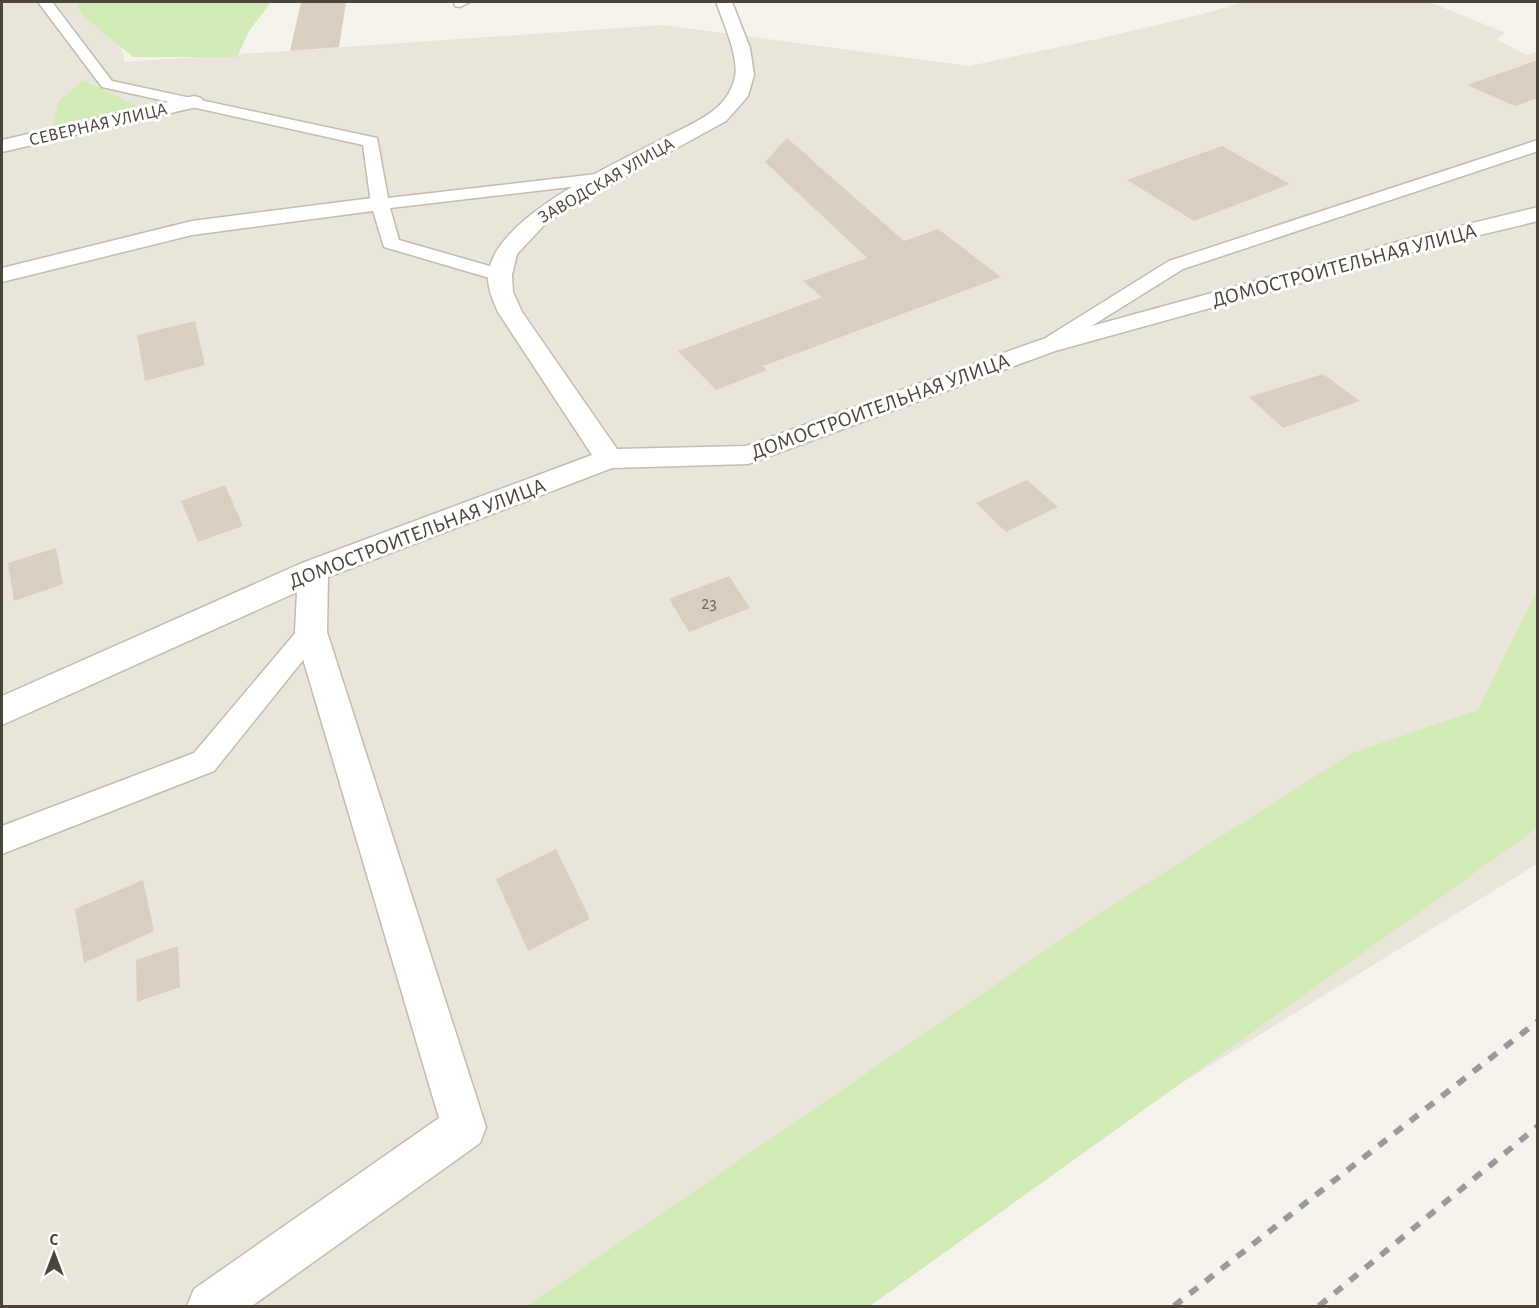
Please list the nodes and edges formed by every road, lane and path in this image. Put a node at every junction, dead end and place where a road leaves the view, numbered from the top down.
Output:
1 (45, 2) edge
2 (724, 2) edge
3 (194, 102) junction
4 (2, 146) edge
5 (1538, 146) edge
6 (605, 178) junction
7 (380, 204) junction
8 (1538, 214) edge
9 (2, 274) edge
10 (500, 275) junction
11 (1046, 346) junction
12 (609, 459) junction
13 (313, 572) junction
14 (311, 632) junction
15 (2, 711) edge
16 (2, 840) edge
17 (211, 1306) edge

1 - 3 lane
2 - 6 street, ЗАВОДСКАЯ УЛИЦА
3 - 4 street, СЕВЕРНАЯ УЛИЦА
3 - 7 lane
5 - 11 lane
6 - 7 lane
6 - 10 street, ЗАВОДСКАЯ УЛИЦА
7 - 9 street
7 - 10 lane
8 - 11 street, ДОМОСТРОИТЕЛЬНАЯ УЛИЦА
10 - 12 street
11 - 12 street, ДОМОСТРОИТЕЛЬНАЯ УЛИЦА
12 - 13 street, ДОМОСТРОИТЕЛЬНАЯ УЛИЦА
13 - 14 street
13 - 15 street, ДОМОСТРОИТЕЛЬНАЯ УЛИЦА
14 - 16 lane
14 - 17 street

